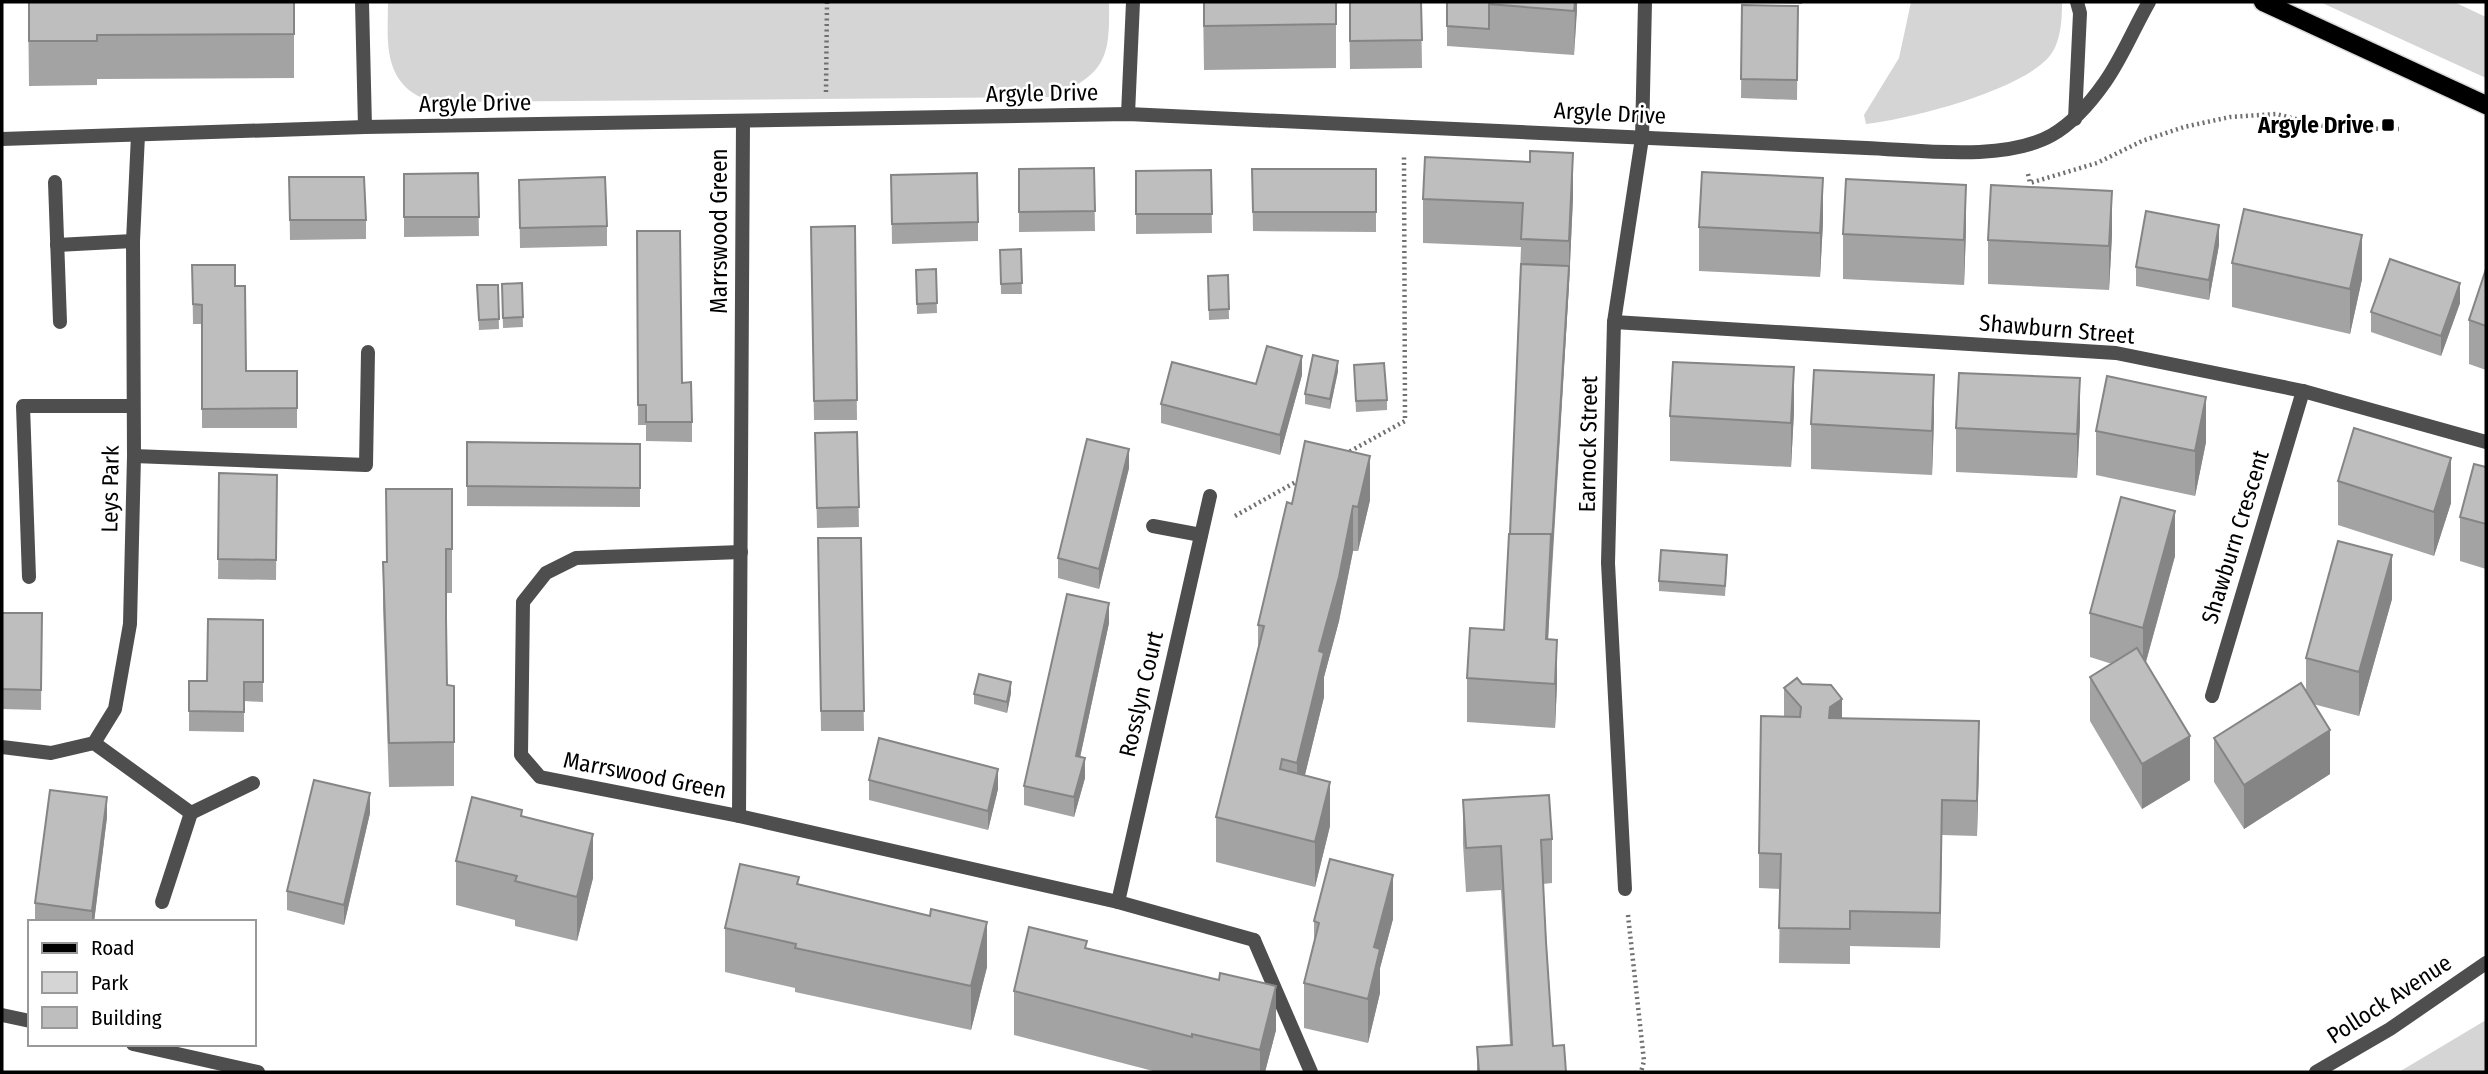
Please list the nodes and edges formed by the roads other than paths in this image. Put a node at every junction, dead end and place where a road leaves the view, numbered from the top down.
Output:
1 (362, 2) edge
2 (1133, 2) edge
3 (1645, 2) edge
4 (2077, 2) edge
5 (2149, 2) edge
6 (2263, 2) edge
7 (2486, 105) edge
8 (1128, 114) junction
9 (2074, 119) junction
10 (743, 121) junction
11 (365, 127) junction
12 (138, 135) junction
13 (1642, 138) junction
14 (2, 139) edge
15 (55, 182) dead end
16 (133, 241) junction
17 (57, 244) junction
18 (60, 322) dead end
19 (1614, 322) junction
20 (368, 352) dead end
21 (2303, 391) junction
22 (133, 406) junction
23 (2486, 442) edge
24 (134, 456) junction
25 (1210, 496) dead end
26 (1153, 526) dead end
27 (1201, 535) junction
28 (741, 552) junction
29 (29, 577) dead end
30 (2211, 696) dead end
31 (94, 743) junction
32 (2, 747) edge
33 (253, 783) dead end
34 (191, 813) junction
35 (739, 816) junction
36 (1625, 889) road end
37 (162, 902) dead end
38 (1118, 902) junction
39 (2486, 963) edge
40 (2, 1015) edge
41 (28, 1021) edge
42 (142, 1046) edge
43 (258, 1072) edge
44 (1311, 1072) edge
45 (2316, 1072) edge

1 - 11 street
2 - 8 street
3 - 13 street, Earnock Street
4 - 9 street
5 - 9 street, Argyle Drive
6 - 7 main road
8 - 10 street, Argyle Drive
8 - 13 street, Argyle Drive
9 - 13 street, Argyle Drive
10 - 11 street, Argyle Drive
10 - 28 street, Marrswood Green
11 - 12 street, Argyle Drive
12 - 14 street, Argyle Drive
12 - 16 street, Leys Park
13 - 19 street, Earnock Street
15 - 17 street
16 - 17 street
16 - 22 street, Leys Park
17 - 18 street
19 - 21 street, Shawburn Street
19 - 36 street, Earnock Street
20 - 24 street
21 - 23 street, Shawburn Street
21 - 30 street, Shawburn Crescent
22 - 24 street, Leys Park
22 - 29 street
24 - 31 street, Leys Park
25 - 27 street, Rosslyn Court
26 - 27 street
27 - 38 street, Rosslyn Court
28 - 35 street, Marrswood Green
28 - 35 street, Marrswood Green
31 - 32 street
31 - 34 street
33 - 34 street
34 - 37 street
35 - 38 street, Marrswood Green
38 - 44 street, Marrswood Green
39 - 45 street, Pollock Avenue
40 - 41 street
42 - 43 street

